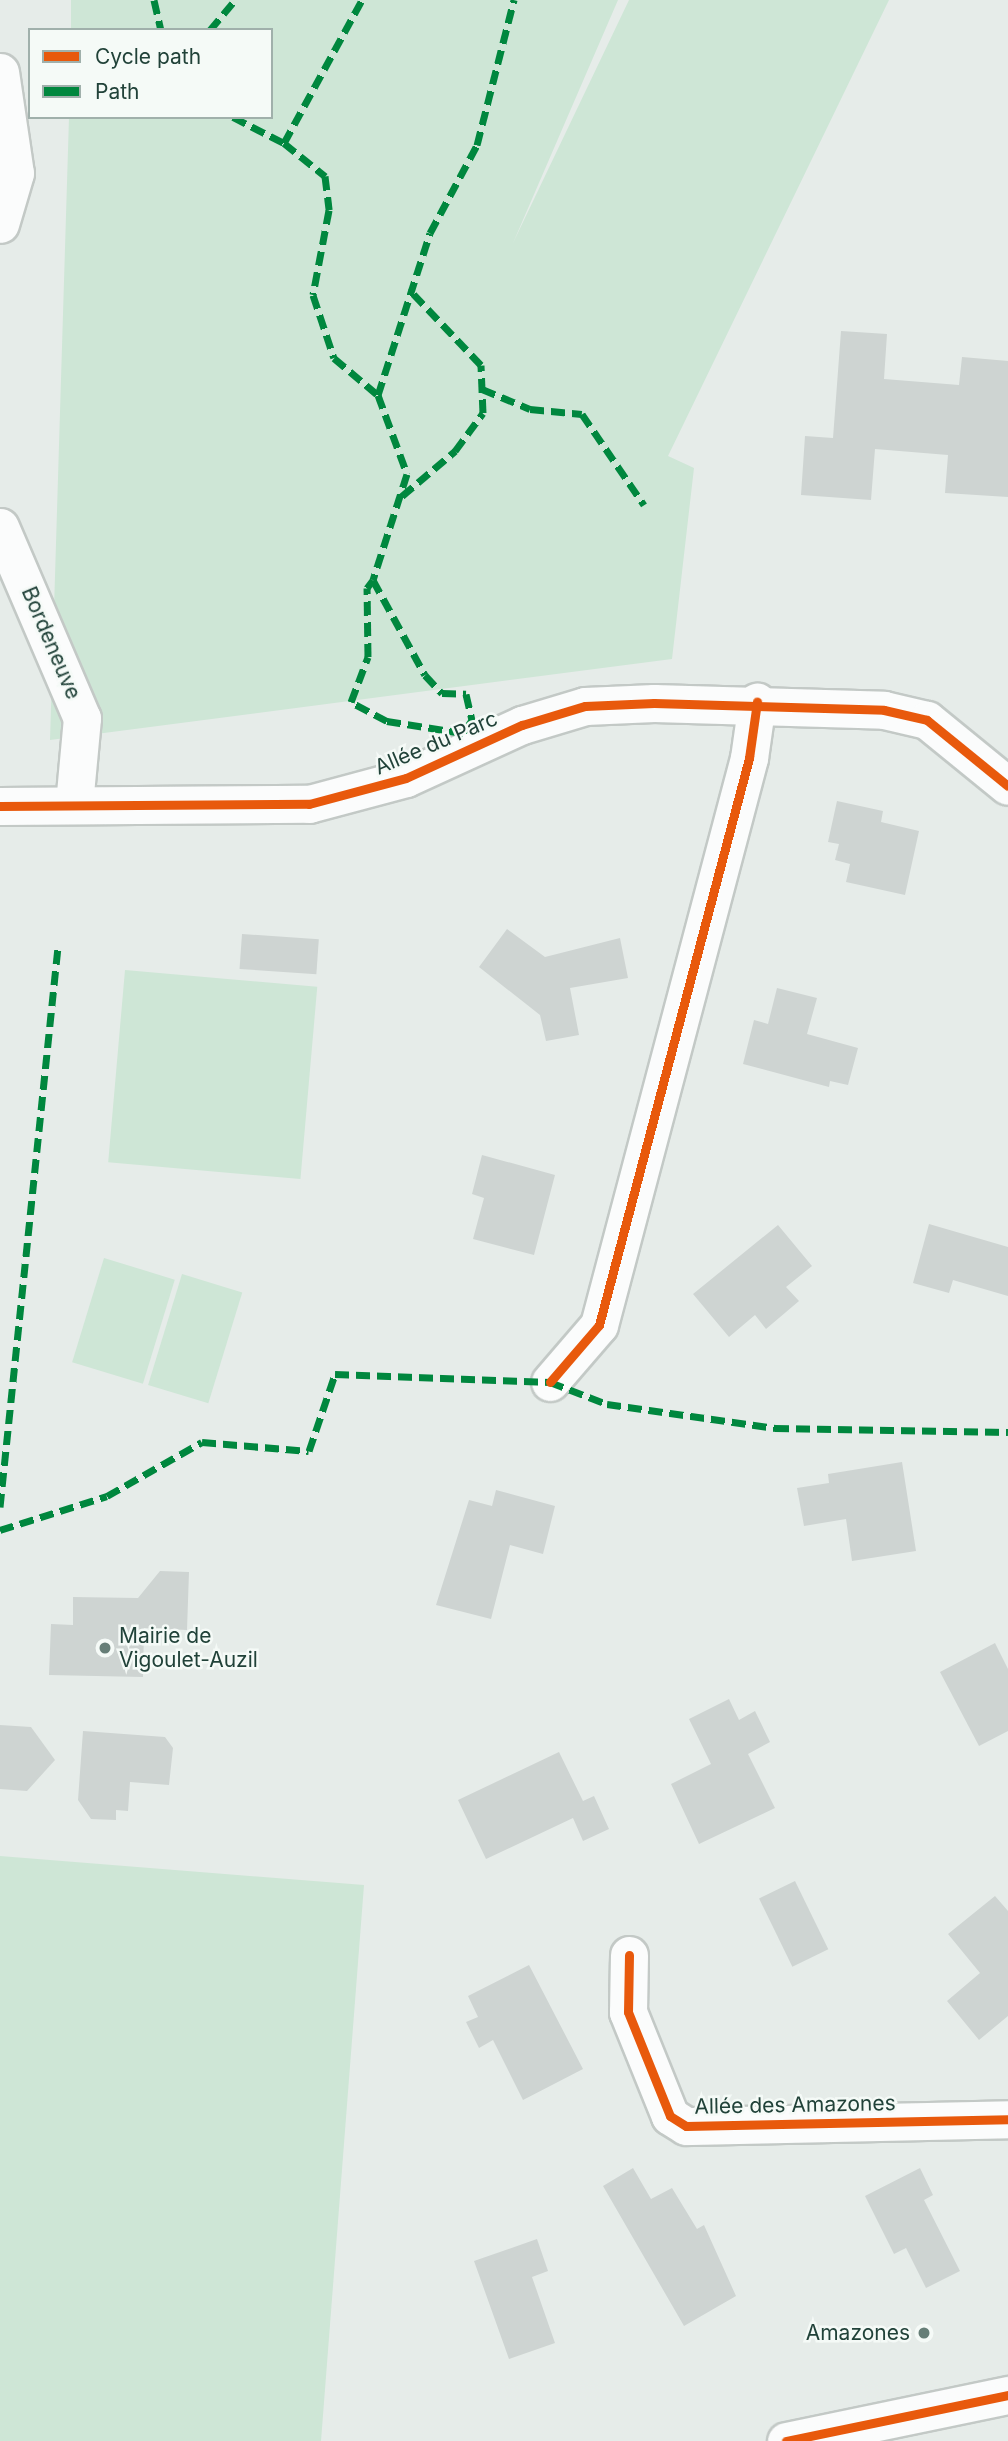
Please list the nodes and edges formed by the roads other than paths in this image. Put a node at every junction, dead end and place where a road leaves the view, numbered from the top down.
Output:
1 (0, 72) edge
2 (0, 224) edge
3 (0, 527) edge
4 (757, 702) junction
5 (1008, 786) edge
6 (74, 805) junction
7 (0, 806) edge
8 (550, 1382) dead end
9 (629, 1955) dead end
10 (1008, 2119) edge
11 (1008, 2395) edge
12 (786, 2441) edge

1 - 2 street
3 - 6 street, Bordeneuve
4 - 5 street, Allée du Parc
4 - 6 street, Allée du Parc
4 - 8 street
6 - 7 street, Allée du Parc
9 - 10 street, Allée des Amazones
11 - 12 street

